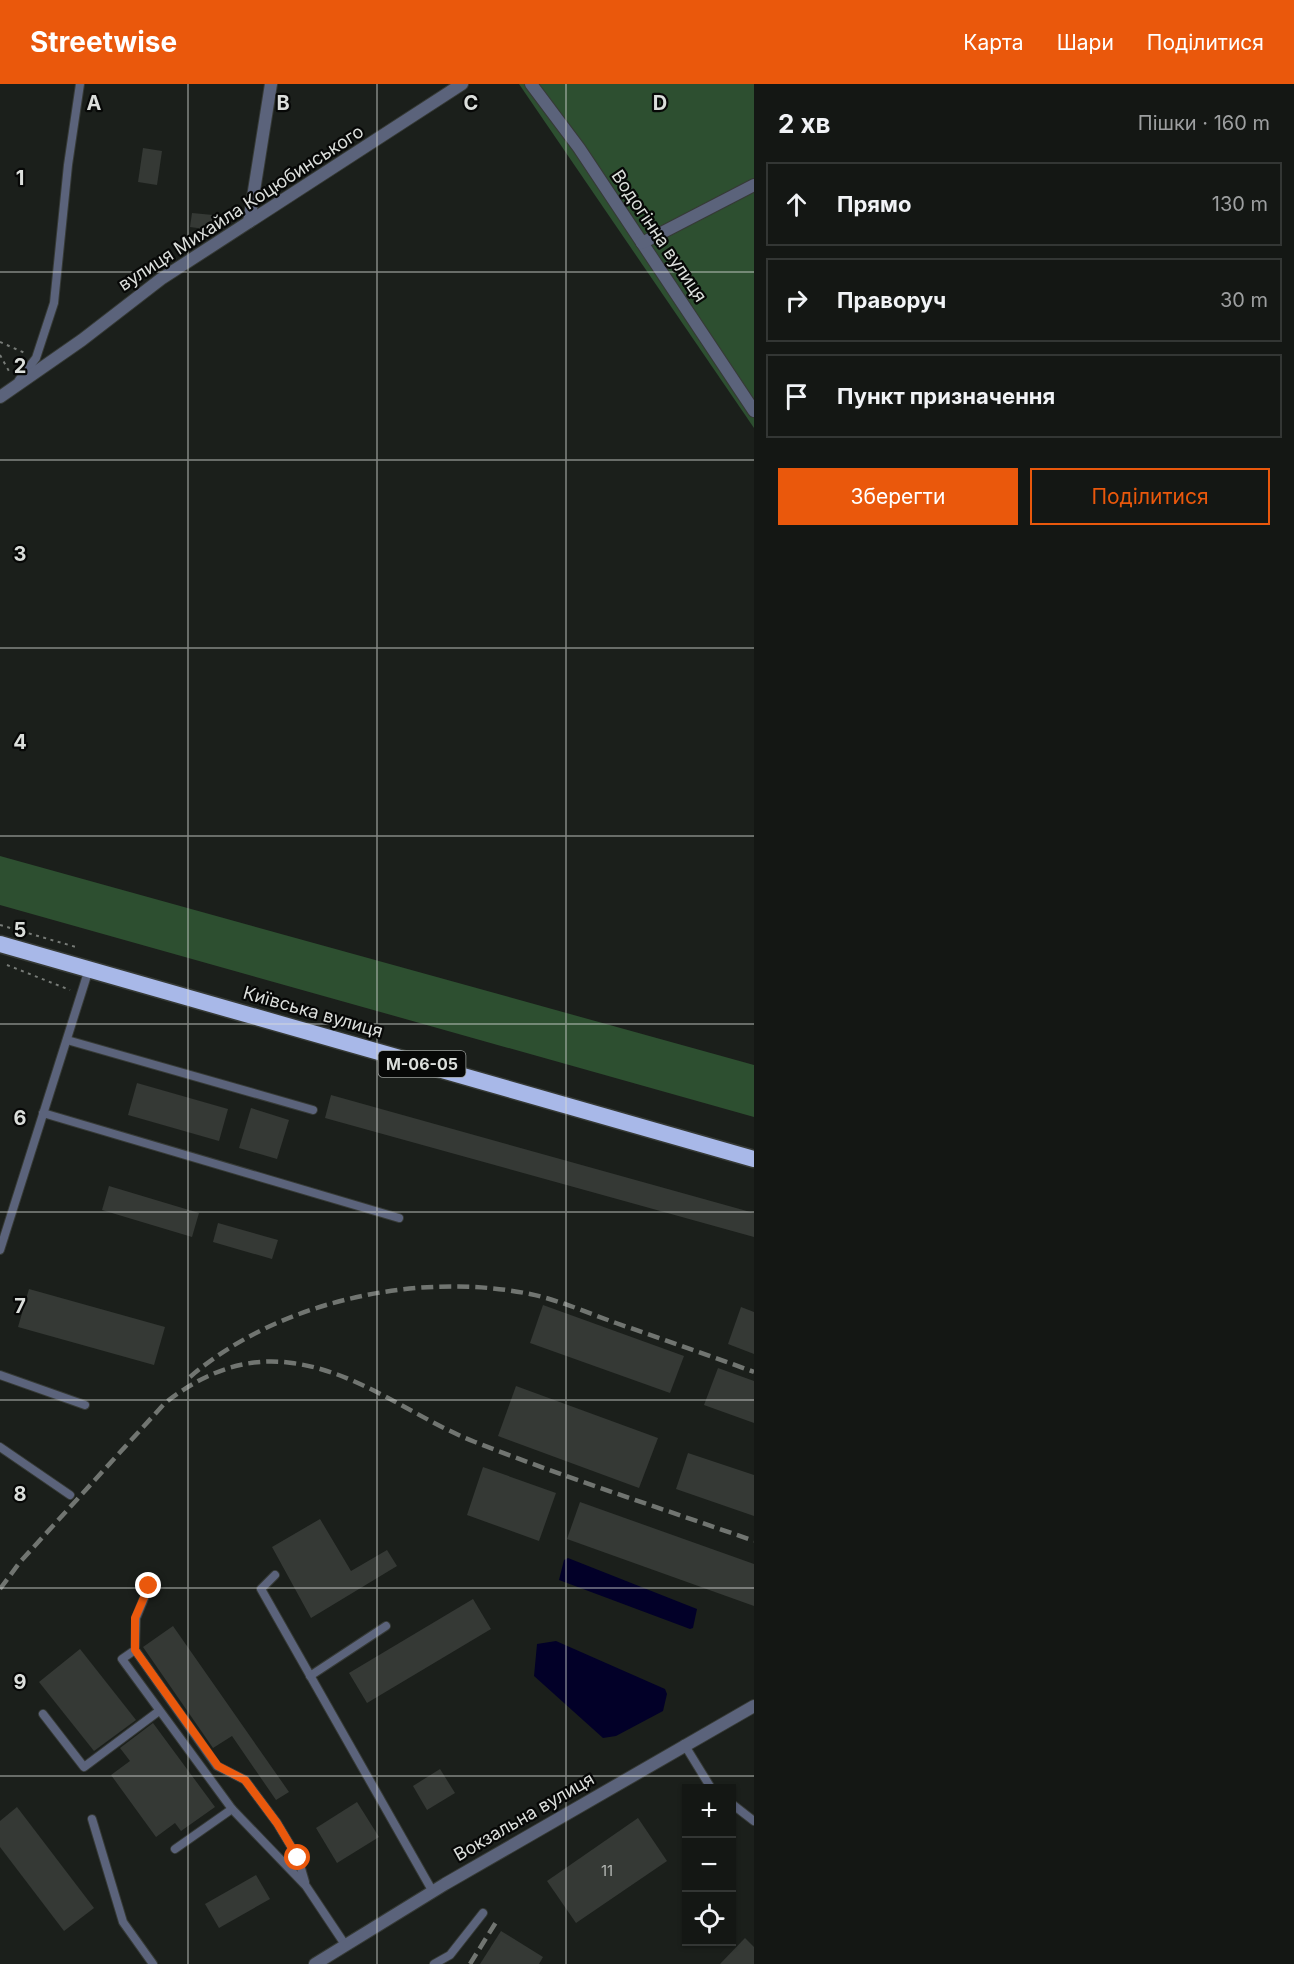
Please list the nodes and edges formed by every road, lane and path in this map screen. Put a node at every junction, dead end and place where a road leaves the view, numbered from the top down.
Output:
1 (80, 84) edge
2 (271, 84) edge
3 (531, 84) edge
4 (455, 86) edge
5 (754, 185) edge
6 (249, 222) junction
7 (642, 243) junction
8 (0, 342) edge
9 (0, 355) edge
10 (36, 358) junction
11 (14, 387) junction
12 (0, 397) edge
13 (754, 411) edge
14 (0, 925) edge
15 (76, 947) dead end
16 (4, 949) edge
17 (8, 965) dead end
18 (89, 969) junction
19 (81, 994) junction
20 (67, 1040) junction
21 (313, 1110) dead end
22 (44, 1113) junction
23 (754, 1159) edge
24 (399, 1218) dead end
25 (0, 1250) edge
26 (0, 1375) edge
27 (85, 1405) dead end
28 (0, 1447) edge
29 (70, 1495) dead end
30 (275, 1575) dead end
31 (149, 1586) dead end
32 (386, 1626) dead end
33 (135, 1650) junction
34 (310, 1676) junction
35 (754, 1706) edge
36 (159, 1711) junction
37 (43, 1714) dead end
38 (684, 1744) junction
39 (709, 1784) edge
40 (736, 1807) edge
41 (232, 1809) junction
42 (92, 1818) dead end
43 (754, 1821) edge
44 (175, 1849) dead end
45 (306, 1886) junction
46 (433, 1892) junction
47 (483, 1913) dead end
48 (346, 1946) junction
49 (153, 1964) edge
50 (316, 1964) edge
51 (434, 1964) edge

1 - 10 lane, вулиця Михайла Коцюбинського
2 - 6 street
3 - 7 street, Водогінна вулиця
4 - 6 street, вулиця Михайла Коцюбинського
5 - 7 street
6 - 11 street, вулиця Михайла Коцюбинського
7 - 13 street, Водогінна вулиця
8 - 10 path
9 - 11 path
10 - 11 lane, вулиця Михайла Коцюбинського
11 - 12 street, вулиця Михайла Коцюбинського
14 - 15 path
16 - 18 highway, Київська вулиця / М-06-05
17 - 19 path
18 - 19 lane
18 - 23 highway, Київська вулиця / М-06-05
19 - 20 lane
20 - 21 lane
20 - 22 lane
22 - 24 lane
22 - 25 lane
26 - 27 lane
28 - 29 lane
30 - 34 lane
31 - 33 lane
32 - 34 lane
33 - 36 lane
33 - 45 lane
34 - 46 lane
35 - 38 street, Вокзальна вулиця
36 - 37 lane
36 - 41 lane
38 - 39 lane
38 - 46 street, Вокзальна вулиця
40 - 43 lane
41 - 44 lane
41 - 45 lane
42 - 49 lane
45 - 48 lane
46 - 48 street, Вокзальна вулиця
47 - 51 lane
48 - 50 street, Вокзальна вулиця

